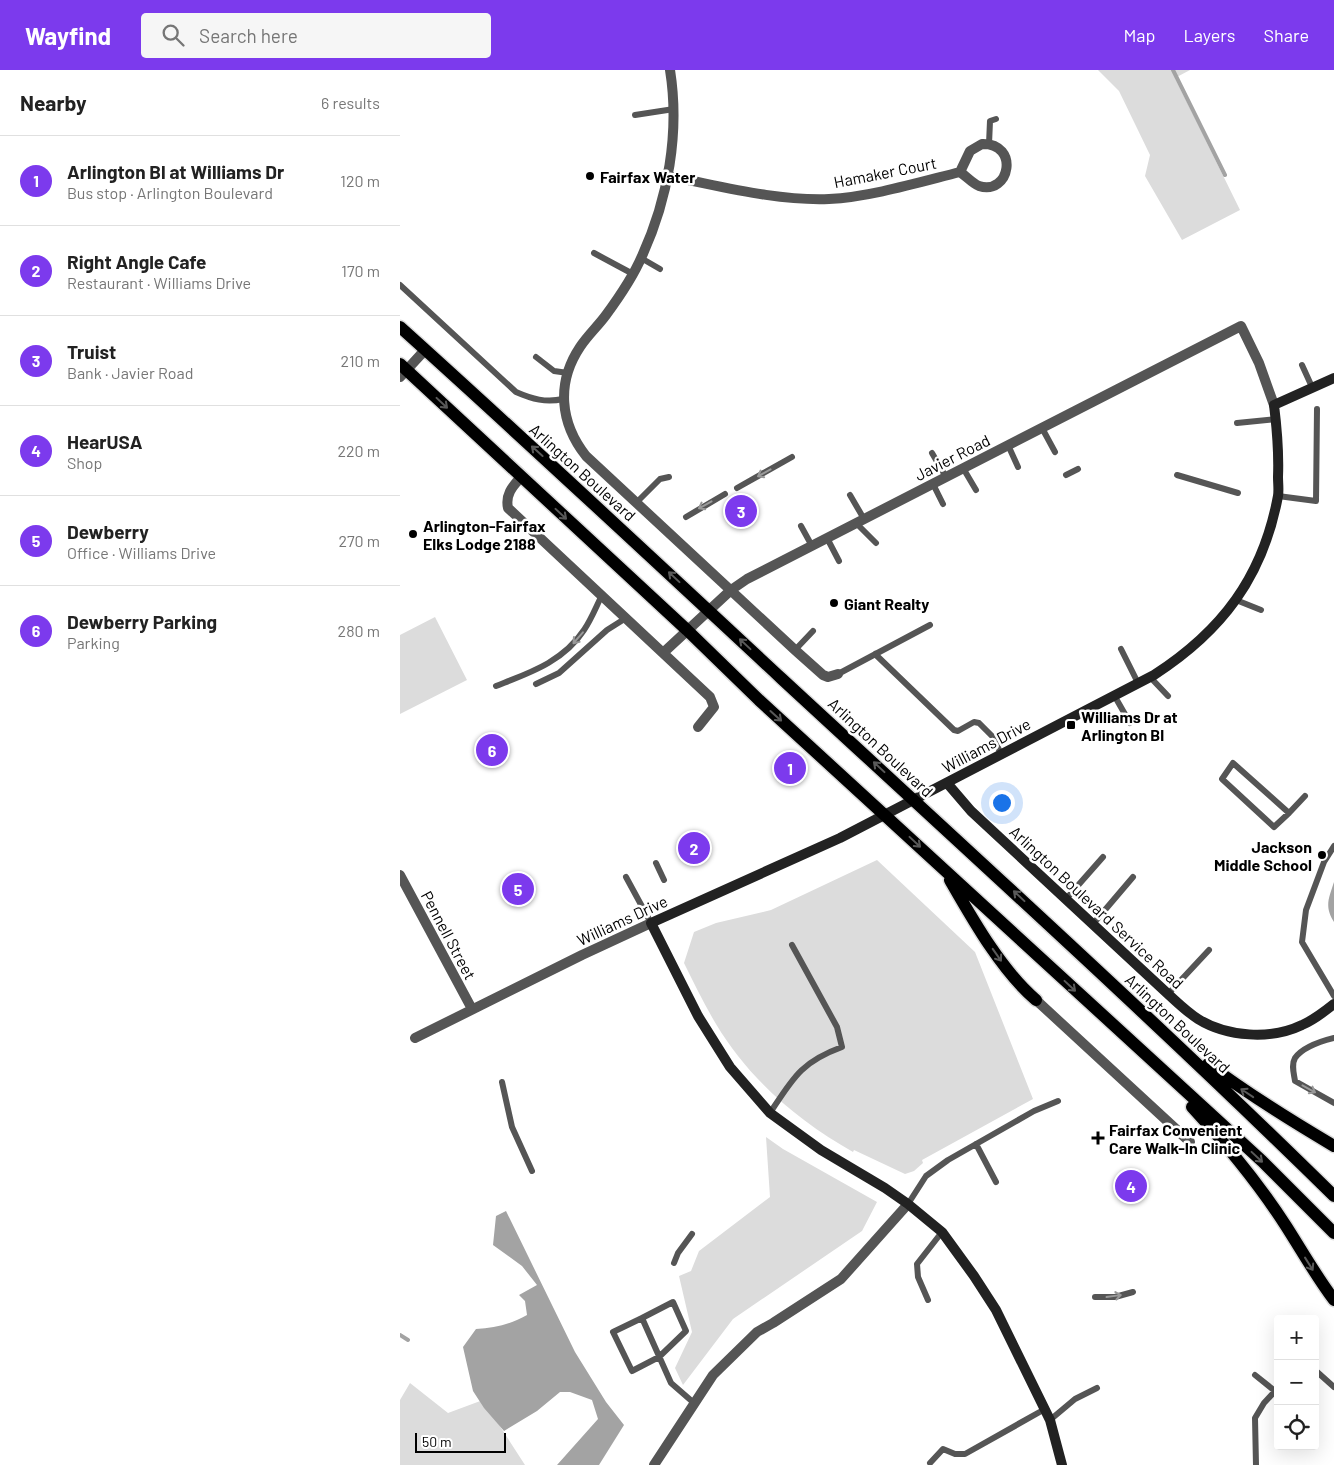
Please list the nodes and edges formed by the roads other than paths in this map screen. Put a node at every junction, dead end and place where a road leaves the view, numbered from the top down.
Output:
1 (670, 70) edge
2 (674, 109) junction
3 (635, 115) dead end
4 (996, 119) dead end
5 (989, 144) junction
6 (960, 172) junction
7 (668, 176) junction
8 (594, 253) dead end
9 (641, 258) junction
10 (660, 269) dead end
11 (633, 274) junction
12 (400, 285) edge
13 (1241, 326) joint
14 (400, 327) edge
15 (425, 350) junction
16 (536, 357) dead end
17 (1302, 365) dead end
18 (402, 370) edge
19 (568, 373) junction
20 (1334, 378) edge
21 (1312, 387) junction
22 (563, 399) junction
23 (1274, 405) junction
24 (1317, 409) dead end
25 (1276, 419) junction
26 (1237, 423) dead end
27 (1042, 428) junction
28 (1008, 445) junction
29 (1055, 452) dead end
30 (932, 453) dead end
31 (792, 458) dead end
32 (1018, 466) dead end
33 (964, 468) junction
34 (1078, 469) dead end
35 (1177, 474) dead end
36 (1066, 475) dead end
37 (521, 477) junction
38 (669, 477) dead end
39 (946, 477) junction
40 (933, 484) junction
41 (737, 488) dead end
42 (976, 490) dead end
43 (1238, 492) dead end
44 (725, 494) dead end
45 (850, 495) dead end
46 (1278, 496) junction
47 (636, 503) junction
48 (943, 504) dead end
49 (686, 517) dead end
50 (860, 521) junction
51 (801, 526) dead end
52 (827, 538) junction
53 (876, 543) dead end
54 (812, 546) junction
55 (838, 561) dead end
56 (731, 590) junction
57 (602, 595) junction
58 (1236, 600) junction
59 (709, 610) junction
60 (1262, 610) dead end
61 (626, 618) junction
62 (930, 625) dead end
63 (688, 630) junction
64 (813, 632) dead end
65 (1121, 649) dead end
66 (795, 650) junction
67 (663, 653) junction
68 (875, 654) junction
69 (838, 674) joint
70 (1150, 677) junction
71 (1138, 683) junction
72 (536, 684) dead end
73 (496, 686) dead end
74 (1114, 695) junction
75 (1168, 696) dead end
76 (1130, 723) dead end
77 (698, 727) dead end
78 (1001, 754) junction
79 (947, 783) junction
80 (1305, 796) dead end
81 (915, 800) junction
82 (1289, 813) junction
83 (885, 815) junction
84 (1334, 846) edge
85 (1103, 857) dead end
86 (656, 863) dead end
87 (944, 869) junction
88 (400, 875) edge
89 (626, 877) dead end
90 (1132, 877) dead end
91 (664, 880) dead end
92 (1066, 899) junction
93 (652, 923) junction
94 (1093, 924) junction
95 (792, 945) dead end
96 (1209, 950) dead end
97 (1168, 994) junction
98 (1334, 996) edge
99 (1036, 1000) joint
100 (1134, 1004) junction
101 (1334, 1004) edge
102 (472, 1009) junction
103 (415, 1038) dead end
104 (1334, 1038) edge
105 (1143, 1054) junction
106 (502, 1082) dead end
107 (1058, 1101) dead end
108 (1334, 1102) edge
109 (770, 1113) junction
110 (1190, 1142) dead end
111 (976, 1144) junction
112 (1334, 1146) edge
113 (532, 1171) dead end
114 (996, 1182) dead end
115 (1334, 1196) edge
116 (908, 1204) junction
117 (942, 1232) junction
118 (1334, 1233) edge
119 (692, 1234) dead end
120 (674, 1263) dead end
121 (1133, 1292) dead end
122 (1095, 1297) dead end
123 (928, 1300) dead end
124 (1334, 1300) edge
125 (642, 1318) junction
126 (659, 1357) junction
127 (1255, 1374) dead end
128 (1319, 1374) edge
129 (1334, 1387) edge
130 (1097, 1388) dead end
131 (1274, 1388) edge
132 (1274, 1391) edge
133 (694, 1403) junction
134 (1045, 1409) junction
135 (1050, 1420) junction
136 (930, 1463) dead end
137 (654, 1465) edge
138 (1062, 1465) edge
139 (1256, 1465) edge

1 - 2 street
2 - 3 lane
2 - 7 street
4 - 5 lane
5 - 6 street, Hamaker Court
5 - 6 street, Hamaker Court
6 - 7 street, Hamaker Court
7 - 9 street
8 - 11 lane
9 - 10 lane
9 - 11 street
11 - 19 street
12 - 22 lane
13 - 23 street, Williams Drive
13 - 27 street, Javier Road
14 - 15 main road, Arlington Boulevard
15 - 18 street
59 -> 15 main road, Arlington Boulevard
16 - 19 lane
17 - 21 lane
18 -> 37 main road
19 - 22 street
20 - 21 street
21 - 23 street
22 - 47 street
23 - 25 street, Williams Drive
24 - 46 lane
25 - 26 lane
25 - 46 street, Williams Drive
27 - 28 street, Javier Road
27 - 29 lane
28 - 32 lane
28 - 33 street, Javier Road
30 - 39 lane
31 -> 41 lane
33 - 39 street, Javier Road
33 - 42 lane
34 - 36 lane
35 - 43 lane
37 - 57 street
37 -> 63 main road
38 - 47 lane
39 - 40 street, Javier Road
40 - 48 lane
40 - 50 street, Javier Road
44 -> 49 lane
45 - 50 lane
46 - 58 street, Williams Drive
47 - 56 street
50 - 52 street, Javier Road
50 - 53 lane
51 - 54 lane
52 - 54 street, Javier Road
52 - 55 lane
54 - 56 street, Javier Road
56 - 59 street, Javier Road
56 - 66 street
57 - 61 street
57 -> 73 lane
58 - 60 lane
58 - 70 street, Williams Drive
59 - 63 street, Javier Road
81 -> 59 main road, Arlington Boulevard
61 - 67 street
61 - 72 lane
62 - 68 lane
63 - 67 street, Javier Road
63 -> 83 main road
64 - 66 lane
65 - 71 lane
66 - 69 street
67 - 77 street
68 - 69 lane
68 - 78 lane
70 - 71 street, Williams Drive
70 - 75 lane
71 - 74 street, Williams Drive
74 - 76 lane
74 - 78 street, Williams Drive
78 - 79 street, Williams Drive
79 - 81 street, Williams Drive
79 - 92 street, Arlington Boulevard Service Road
80 - 82 lane
81 - 83 street, Williams Drive
100 -> 81 main road, Arlington Boulevard
82 - 82 lane
83 -> 87 main road
83 - 93 street, Williams Drive
84 - 98 lane
85 - 92 lane
86 - 91 lane
87 -> 99 main road
87 -> 105 main road
88 - 102 street, Pennell Street
89 - 93 lane
90 - 94 lane
92 - 94 street, Arlington Boulevard Service Road
93 - 102 street, Williams Drive
93 - 109 street
94 - 97 street, Arlington Boulevard Service Road
95 - 109 lane
96 - 97 lane
97 - 101 street, Arlington Boulevard Service Road
99 - 110 street
112 -> 100 main road
100 - 115 main road, Arlington Boulevard
102 - 103 street, Williams Drive
104 -> 108 lane
105 -> 118 main road
105 -> 124 main road
106 - 113 lane
107 - 111 lane
109 - 116 street
111 - 114 lane
111 - 116 lane
116 - 117 street
116 - 133 street
117 - 123 lane
117 - 134 street
119 - 120 lane
122 -> 121 lane
125 - 126 lane
125 - 126 lane
125 - 126 lane
126 - 133 lane
127 - 131 lane
128 - 129 lane
130 - 135 lane
132 - 139 lane
133 - 137 street
134 - 135 street
134 - 136 lane
135 - 138 street

